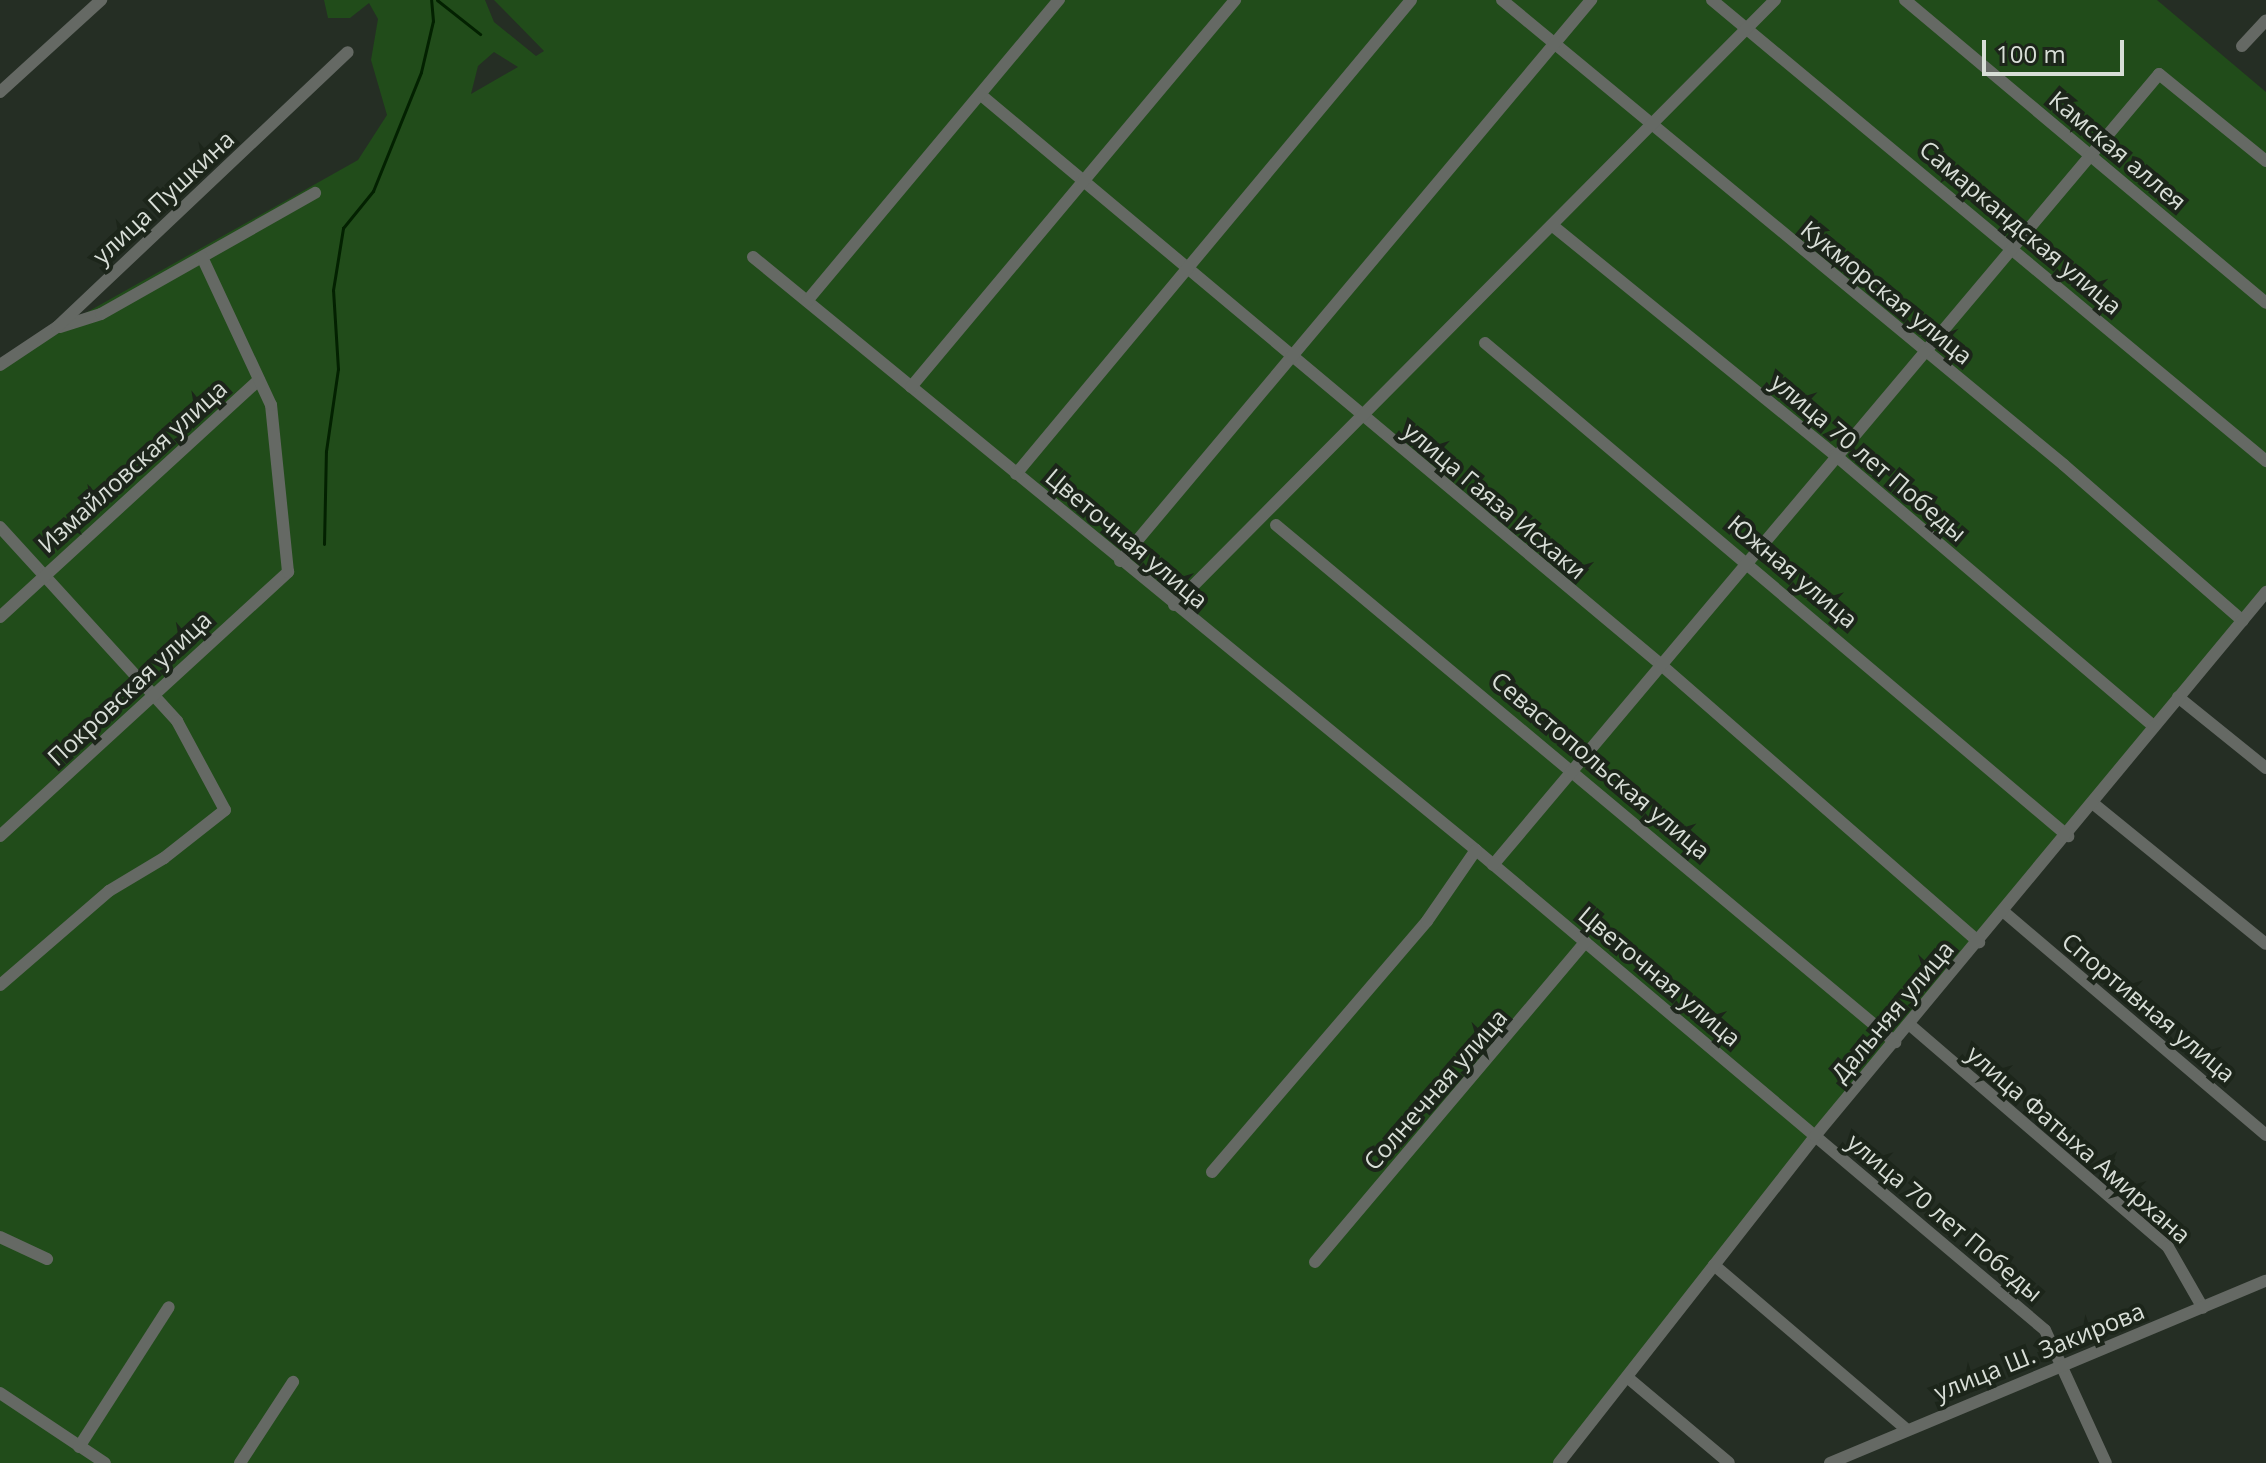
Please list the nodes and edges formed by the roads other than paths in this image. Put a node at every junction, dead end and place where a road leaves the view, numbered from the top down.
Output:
1 (101, 0) edge
2 (1059, 0) edge
3 (1235, 0) edge
4 (1411, 0) edge
5 (1502, 0) edge
6 (1591, 0) edge
7 (1712, 0) edge
8 (1775, 0) edge
9 (1905, 0) edge
10 (2266, 20) edge
11 (1746, 29) junction
12 (1553, 43) junction
13 (2242, 46) dead end
14 (348, 52) dead end
15 (0, 92) edge
16 (981, 95) junction
17 (1651, 126) junction
18 (2088, 157) junction
19 (2266, 161) edge
20 (1084, 182) junction
21 (315, 193) dead end
22 (1553, 226) junction
23 (2012, 247) junction
24 (202, 257) junction
25 (753, 257) dead end
26 (1187, 270) junction
27 (807, 301) junction
28 (2266, 303) edge
29 (57, 327) junction
30 (1485, 343) dead end
31 (1924, 350) junction
32 (1291, 358) junction
33 (0, 365) edge
34 (259, 380) junction
35 (911, 387) junction
36 (1360, 416) junction
37 (1835, 455) junction
38 (2266, 461) edge
39 (1016, 474) junction
40 (1276, 525) dead end
41 (0, 527) edge
42 (1120, 561) junction
43 (1747, 561) junction
44 (44, 576) junction
45 (2266, 592) edge
46 (1174, 605) junction
47 (0, 617) edge
48 (2243, 621) junction
49 (1659, 663) junction
50 (153, 695) junction
51 (2178, 697) junction
52 (2153, 726) junction
53 (1572, 768) junction
54 (2266, 768) edge
55 (2095, 805) junction
56 (0, 836) edge
57 (2068, 836) junction
58 (1476, 850) junction
59 (1493, 865) junction
60 (2004, 912) junction
61 (1585, 942) junction
62 (1979, 942) junction
63 (2266, 944) edge
64 (0, 985) edge
65 (1910, 1025) junction
66 (1895, 1042) junction
67 (2266, 1135) edge
68 (1815, 1136) junction
69 (1212, 1172) dead end
70 (0, 1237) edge
71 (47, 1259) dead end
72 (1315, 1262) dead end
73 (1714, 1265) junction
74 (2266, 1281) edge
75 (169, 1307) dead end
76 (2203, 1308) junction
77 (2063, 1365) junction
78 (1627, 1377) junction
79 (293, 1382) dead end
80 (0, 1393) edge
81 (1906, 1429) junction
82 (79, 1447) junction
83 (105, 1463) edge
84 (240, 1463) edge
85 (1559, 1463) edge
86 (1729, 1463) edge
87 (1830, 1463) edge
88 (2106, 1463) edge

1 - 15 street
2 - 16 street
3 - 20 street
4 - 26 street
5 - 12 street, Кукморская улица
6 - 12 street
7 - 11 street, Самаркандская улица
8 - 11 street
9 - 18 street, Камская аллея
10 - 13 street
11 - 17 street
11 - 23 street, Самаркандская улица
12 - 17 street, Кукморская улица
12 - 32 street
14 - 29 street, улица Пушкина
16 - 20 street, улица Гаяза Исхаки
16 - 27 street
17 - 22 street
17 - 31 street, Кукморская улица
18 - 19 street
18 - 23 street
18 - 28 street, Камская аллея
20 - 26 street, улица Гаяза Исхаки
20 - 35 street
21 - 24 street
22 - 36 street
22 - 37 street, улица 70 лет Победы
23 - 31 street
23 - 38 street, Самаркандская улица
24 - 29 street
24 - 34 street
25 - 27 street, Цветочная улица
26 - 32 street, улица Гаяза Исхаки
26 - 39 street
27 - 35 street, Цветочная улица
29 - 33 street, улица Пушкина
30 - 43 street, Южная улица
31 - 37 street
31 - 48 street, Кукморская улица
32 - 36 street, улица Гаяза Исхаки
32 - 42 street
34 - 44 street, Измайловская улица
34 - 50 street, Покровская улица
35 - 39 street, Цветочная улица
36 - 46 street
36 - 49 street, улица Гаяза Исхаки
37 - 43 street
37 - 52 street, улица 70 лет Победы
39 - 42 street, Цветочная улица
40 - 53 street, Севастопольская улица
41 - 44 street
42 - 46 street, Цветочная улица
43 - 49 street
43 - 57 street, Южная улица
44 - 47 street, Измайловская улица
44 - 50 street
45 - 48 street, Дальняя улица
46 - 58 street, Цветочная улица
48 - 51 street, Дальняя улица
49 - 53 street
49 - 62 street, улица Гаяза Исхаки
50 - 56 street, Покровская улица
50 - 64 street
51 - 52 street, Дальняя улица
51 - 54 street
52 - 55 street, Дальняя улица
53 - 59 street
53 - 66 street, Севастопольская улица
55 - 57 street, Дальняя улица
55 - 63 street
57 - 60 street, Дальняя улица
58 - 59 street, Цветочная улица
58 - 69 street
59 - 61 street, Цветочная улица
60 - 62 street, Дальняя улица
60 - 67 street, Спортивная улица
61 - 68 street, Цветочная улица
61 - 72 street, Солнечная улица
62 - 65 street, Дальняя улица
65 - 66 street, Дальняя улица
65 - 76 street, улица Фатыха Амирхана
66 - 68 street, Дальняя улица
68 - 73 street, Дальняя улица
68 - 77 street, улица 70 лет Победы
70 - 71 street
73 - 78 street, Дальняя улица
73 - 81 street
74 - 76 street, улица Ш. Закирова
75 - 82 street
76 - 77 street, улица Ш. Закирова
77 - 81 street, улица Ш. Закирова
77 - 88 street, улица 70 лет Победы
78 - 85 street, Дальняя улица
78 - 86 street
79 - 84 street
80 - 82 street
81 - 87 street, улица Ш. Закирова
82 - 83 street

